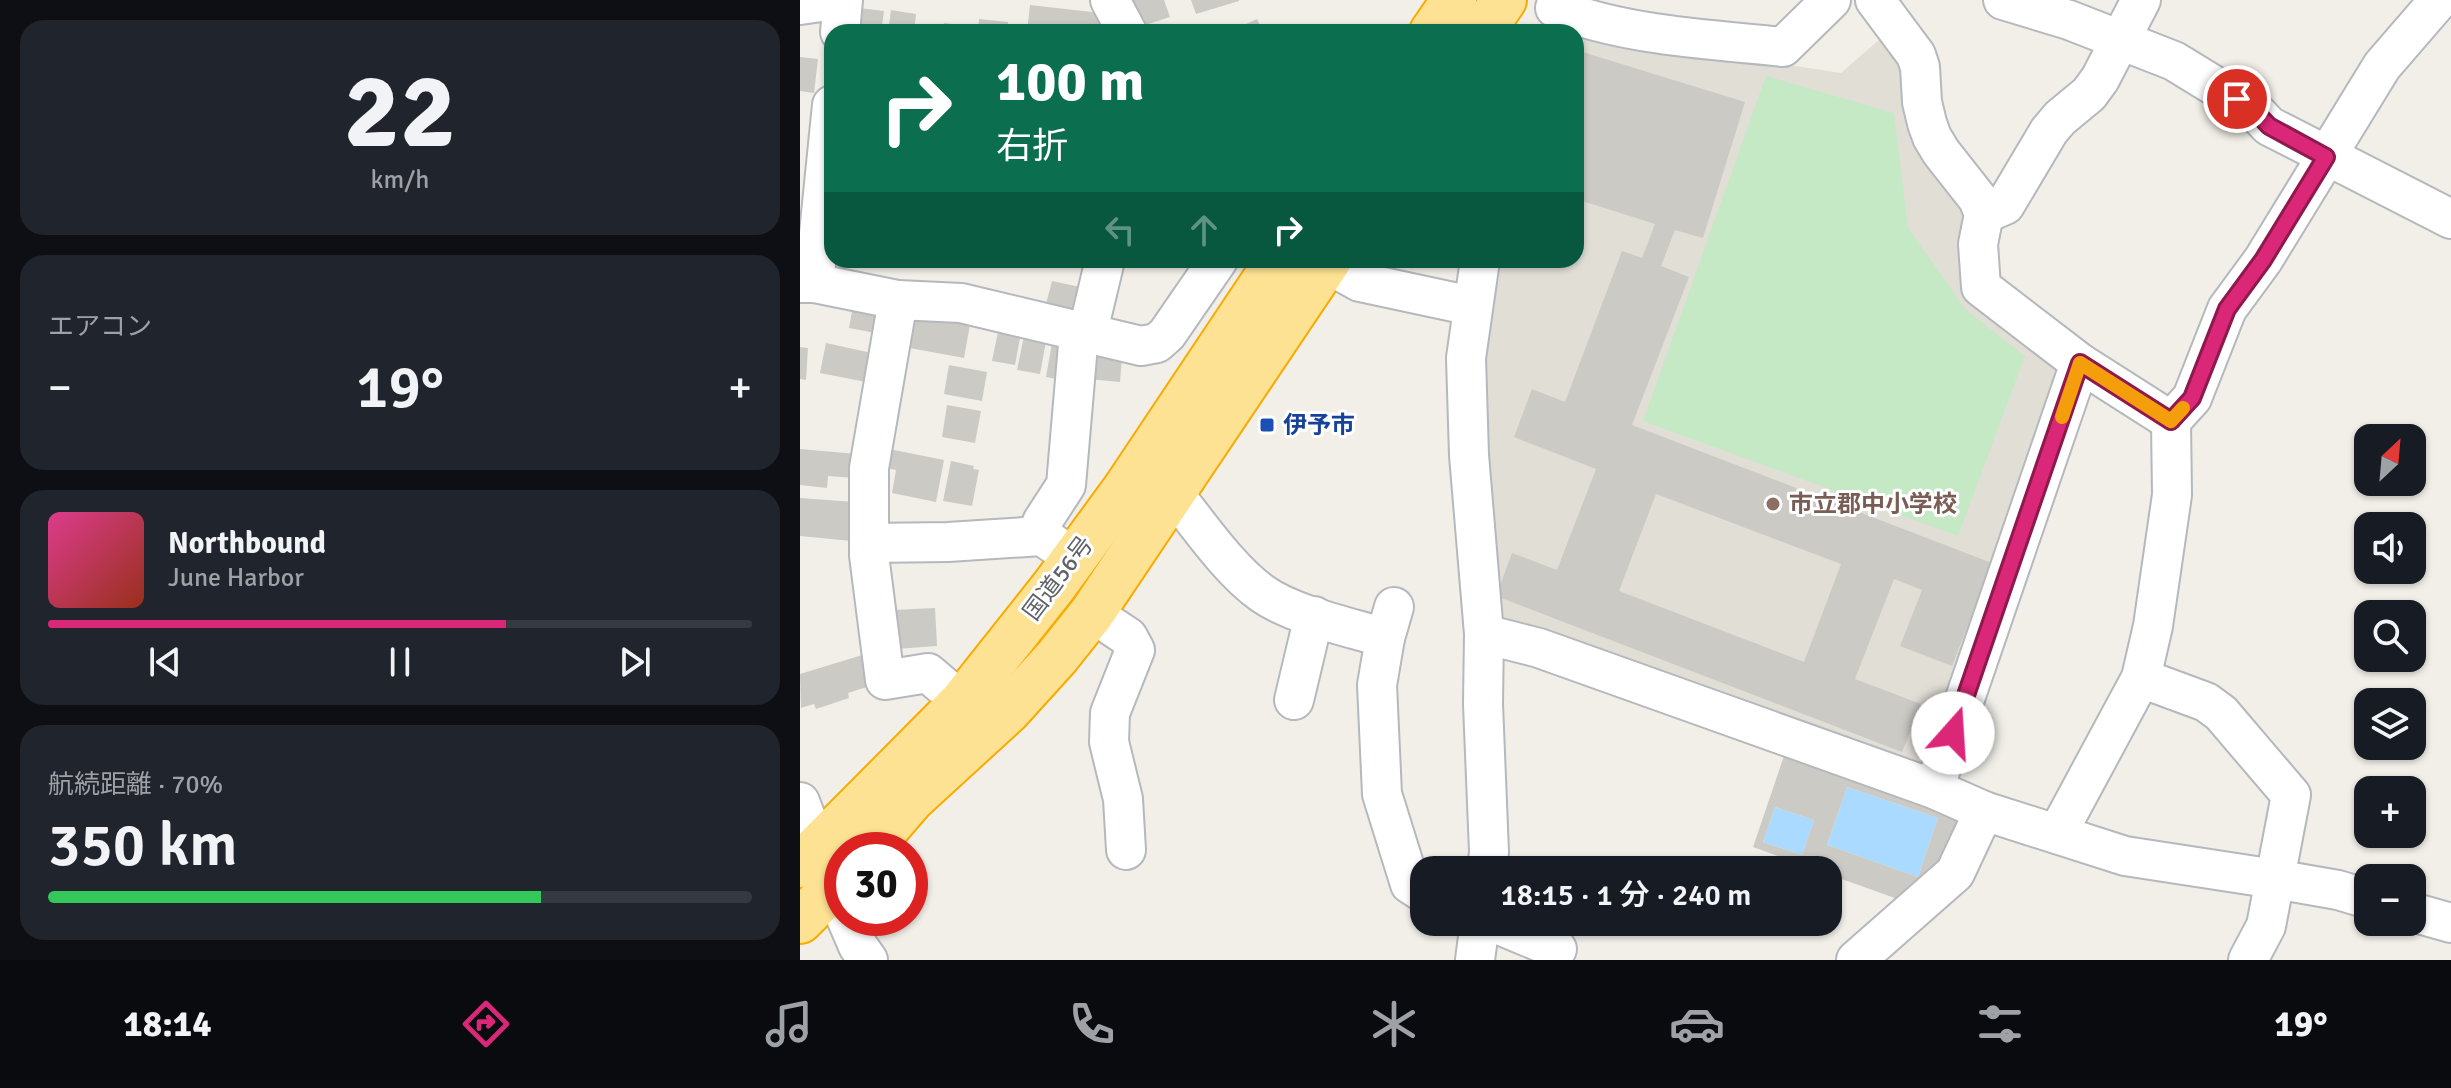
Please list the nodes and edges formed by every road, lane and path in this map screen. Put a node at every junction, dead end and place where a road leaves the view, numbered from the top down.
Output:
1 (835, 0) edge
2 (843, 0) edge
3 (1110, 0) edge
4 (1454, 0) edge
5 (1504, 0) edge
6 (1831, 0) edge
7 (1875, 0) edge
8 (2141, 0) edge
9 (2026, 3) edge
10 (2426, 3) edge
11 (800, 5) edge
12 (1617, 12) edge
13 (1552, 13) edge
14 (841, 24) edge
15 (1123, 24) edge
16 (1438, 24) edge
17 (1488, 24) edge
18 (2120, 41) junction
19 (2326, 157) junction
20 (824, 162) edge
21 (1984, 214) junction
22 (2451, 219) edge
23 (1103, 268) edge
24 (1213, 268) edge
25 (1273, 268) edge
26 (1320, 268) edge
27 (1337, 268) edge
28 (1479, 268) edge
29 (807, 283) edge
30 (898, 300) junction
31 (1472, 306) junction
32 (1083, 334) junction
33 (2080, 363) junction
34 (2171, 421) junction
35 (1173, 493) junction
36 (869, 543) junction
37 (1058, 547) junction
38 (1092, 613) junction
39 (1314, 616) junction
40 (1484, 634) junction
41 (2141, 678) junction
42 (1294, 700) dead end
43 (962, 702) junction
44 (1934, 789) junction
45 (800, 802) edge
46 (1984, 811) junction
47 (868, 832) edge
48 (884, 832) edge
49 (2057, 834) junction
50 (1126, 850) dead end
51 (1489, 856) edge
52 (824, 868) edge
53 (2275, 879) junction
54 (1410, 884) edge
55 (824, 891) edge
56 (2354, 895) edge
57 (2426, 916) edge
58 (800, 921) edge
59 (2451, 923) edge
60 (853, 936) edge
61 (1501, 936) edge
62 (1557, 949) dead end
63 (868, 960) edge
64 (1856, 960) edge
65 (2248, 960) edge

1 - 11 street
2 - 14 street
3 - 15 street
4 - 16 highway
5 - 17 highway
6 - 12 street
7 - 21 street
8 - 18 street
9 - 18 street
10 - 19 street
12 - 13 street
18 - 19 street
18 - 21 street
19 - 22 street
19 - 34 street
20 - 29 street
21 - 33 street
23 - 32 street
24 - 32 street
25 - 37 highway, 国道56号
26 - 35 highway, 国道56号
27 - 31 street
28 - 31 street
29 - 30 street
30 - 32 street
30 - 36 street
31 - 40 street
32 - 37 street
33 - 34 street
33 - 44 street
34 - 41 street
35 - 38 highway, 国道56号
35 - 39 street
36 - 37 street
36 - 43 street
37 - 43 highway, 国道56号
38 - 48 highway, 国道56号
38 - 50 street
39 - 42 street
39 - 54 street
40 - 44 street
40 - 51 street
41 - 49 street
41 - 53 street
43 - 47 highway, 国道56号
44 - 46 street
45 - 52 street
46 - 49 street
46 - 64 street
49 - 53 street
53 - 56 street
53 - 65 street
55 - 58 highway, 国道56号
57 - 59 street
60 - 63 street
61 - 62 street

